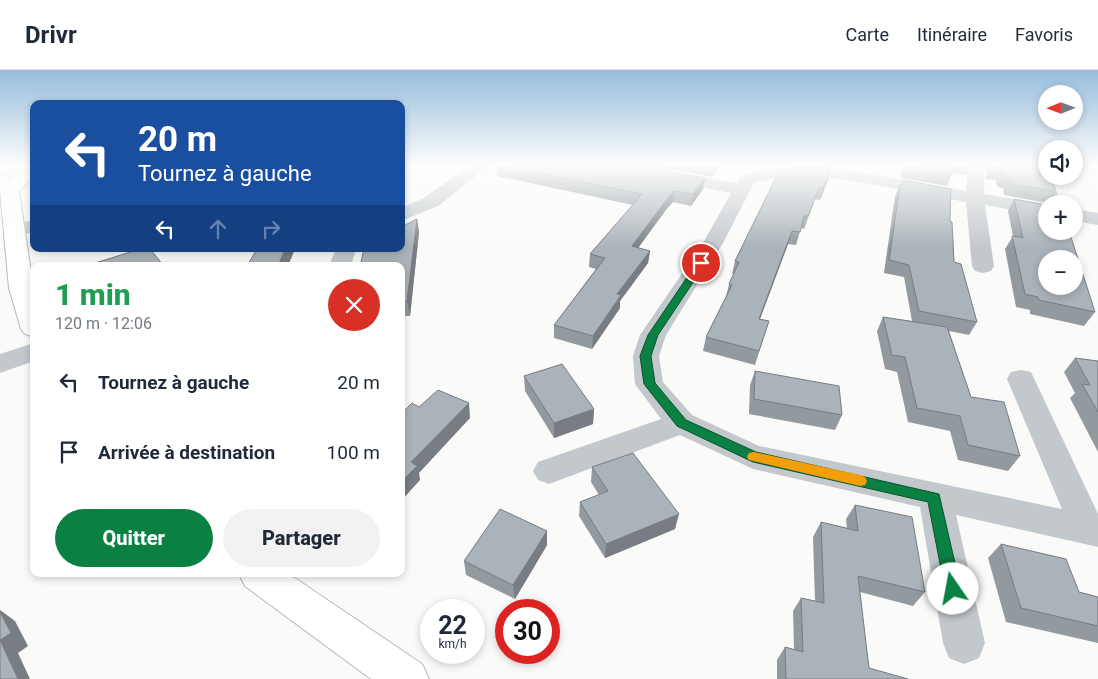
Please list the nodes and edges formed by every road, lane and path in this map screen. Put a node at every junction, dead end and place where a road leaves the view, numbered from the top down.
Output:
1 (8, 192) edge
2 (444, 192) edge
3 (739, 192) edge
4 (943, 192) edge
5 (975, 192) edge
6 (975, 198) junction
7 (1038, 209) edge
8 (405, 213) edge
9 (1083, 217) edge
10 (1098, 220) edge
11 (24, 228) edge
12 (983, 266) dead end
13 (30, 316) edge
14 (30, 353) edge
15 (0, 364) edge
16 (1021, 379) dead end
17 (681, 423) junction
18 (549, 471) dead end
19 (934, 498) junction
20 (1093, 531) edge
21 (262, 577) edge
22 (964, 643) dead end
23 (408, 679) edge

1 - 11 street
2 - 8 street
3 - 17 street
4 - 6 street
5 - 6 street
6 - 7 street
6 - 12 street
9 - 10 street
11 - 13 street
14 - 15 street
16 - 20 street
17 - 18 street
17 - 19 street
19 - 20 street
19 - 22 street
21 - 23 street

